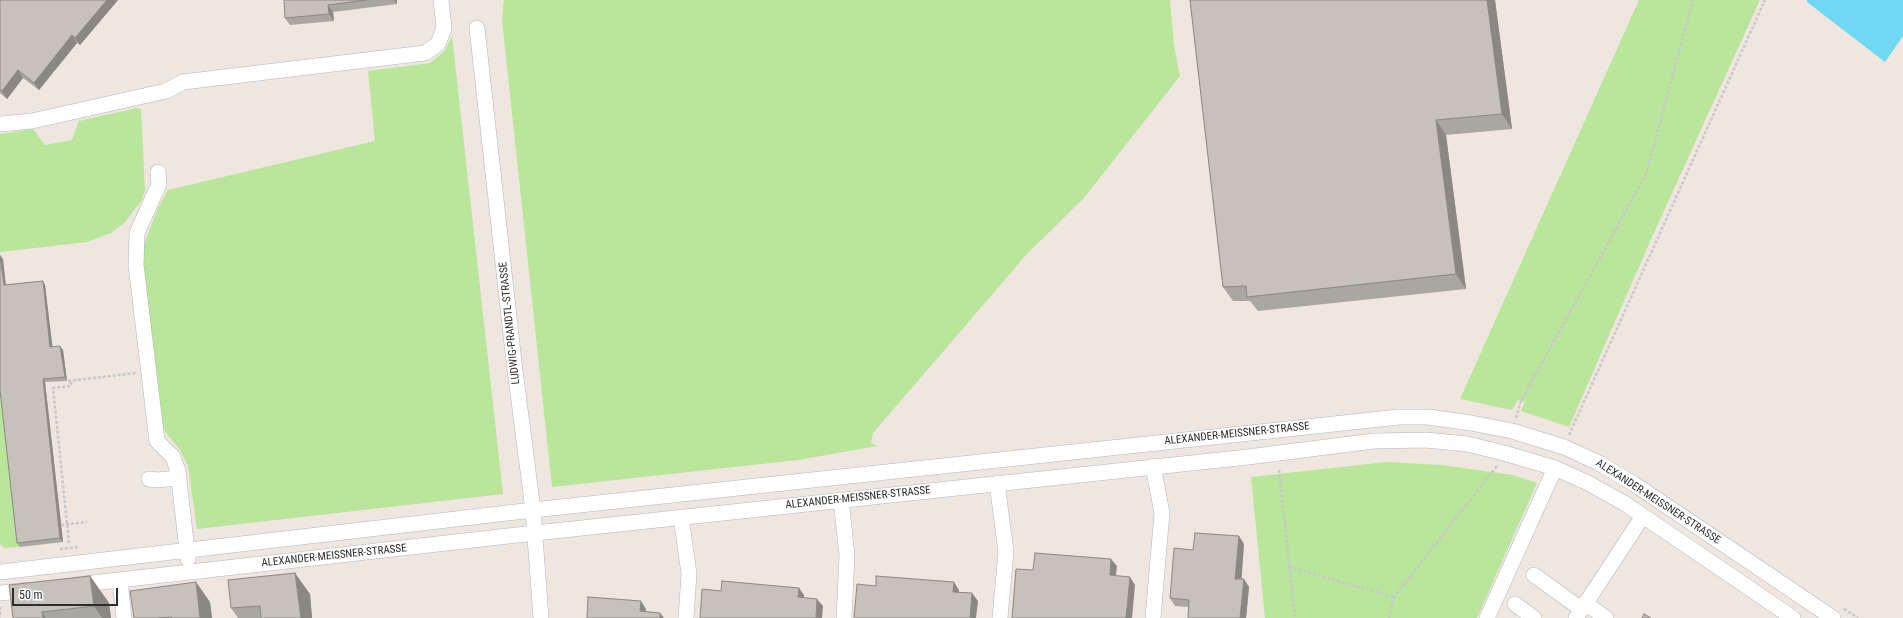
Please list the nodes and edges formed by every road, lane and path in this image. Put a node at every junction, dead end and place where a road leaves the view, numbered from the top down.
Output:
1 (441, 0) edge
2 (1693, 0) edge
3 (1765, 0) edge
4 (477, 28) dead end
5 (0, 124) edge
6 (158, 172) dead end
7 (149, 371) junction
8 (1521, 401) dead end
9 (1428, 417) junction
10 (1426, 440) junction
11 (1564, 447) junction
12 (1046, 456) junction
13 (1493, 463) dead end
14 (1498, 464) dead end
15 (1153, 466) junction
16 (1555, 468) junction
17 (1279, 470) dead end
18 (1048, 477) junction
19 (179, 478) junction
20 (149, 479) dead end
21 (1487, 480) dead end
22 (997, 483) junction
23 (666, 496) junction
24 (841, 500) junction
25 (533, 510) junction
26 (1643, 516) junction
27 (674, 518) junction
28 (86, 522) dead end
29 (67, 524) junction
30 (61, 526) dead end
31 (535, 533) junction
32 (69, 543) dead end
33 (187, 550) junction
34 (1289, 567) junction
35 (0, 572) edge
36 (189, 572) junction
37 (1534, 575) dead end
38 (120, 580) junction
39 (60, 586) edge
40 (1785, 587) junction
41 (45, 588) edge
42 (0, 593) edge
43 (1394, 597) junction
44 (1515, 604) dead end
45 (1772, 604) junction
46 (0, 605) edge
47 (1581, 610) edge
48 (0, 618) edge
49 (124, 618) edge
50 (541, 618) edge
51 (686, 618) edge
52 (844, 618) edge
53 (1000, 618) edge
54 (1153, 618) edge
55 (1294, 618) edge
56 (1389, 618) edge
57 (1487, 618) edge
58 (1534, 618) edge
59 (1606, 618) edge
60 (1793, 618) edge
61 (1833, 618) edge

1 - 5 street
2 - 8 path
3 - 11 path
4 - 25 street, LUDWIG-PRANDTL-STRASSE
6 - 7 street
7 - 19 street
7 - 29 path
9 - 10 street
9 - 11 street, ALEXANDER-MEISSNER-STRASSE
9 - 12 street, ALEXANDER-MEISSNER-STRASSE
10 - 15 street, ALEXANDER-MEISSNER-STRASSE
10 - 16 street, ALEXANDER-MEISSNER-STRASSE
11 - 40 street, ALEXANDER-MEISSNER-STRASSE
12 - 18 street
12 - 23 street, ALEXANDER-MEISSNER-STRASSE
13 - 14 path
15 - 18 street, ALEXANDER-MEISSNER-STRASSE
15 - 54 street
16 - 26 street, ALEXANDER-MEISSNER-STRASSE
16 - 57 street
17 - 34 path
18 - 22 street, ALEXANDER-MEISSNER-STRASSE
19 - 20 street
19 - 33 street
21 - 43 path
22 - 24 street, ALEXANDER-MEISSNER-STRASSE
22 - 53 street
23 - 25 street, ALEXANDER-MEISSNER-STRASSE
23 - 27 street
24 - 27 street, ALEXANDER-MEISSNER-STRASSE
24 - 52 street
25 - 31 street, LUDWIG-PRANDTL-STRASSE
25 - 33 street, ALEXANDER-MEISSNER-STRASSE
26 - 45 street, ALEXANDER-MEISSNER-STRASSE
26 - 47 street
27 - 31 street, ALEXANDER-MEISSNER-STRASSE
27 - 51 street
28 - 29 path
29 - 30 path
29 - 32 path
31 - 36 street, ALEXANDER-MEISSNER-STRASSE
31 - 50 street, LUDWIG-PRANDTL-STRASSE
33 - 35 street, ALEXANDER-MEISSNER-STRASSE
33 - 36 street
34 - 43 path
34 - 55 path
36 - 38 street, ALEXANDER-MEISSNER-STRASSE
37 - 47 street
38 - 39 street, ALEXANDER-MEISSNER-STRASSE
38 - 49 street
40 - 45 street
40 - 61 street, ALEXANDER-MEISSNER-STRASSE
41 - 42 street
43 - 56 path
44 - 58 street
45 - 60 street, ALEXANDER-MEISSNER-STRASSE
46 - 48 path
47 - 59 street

